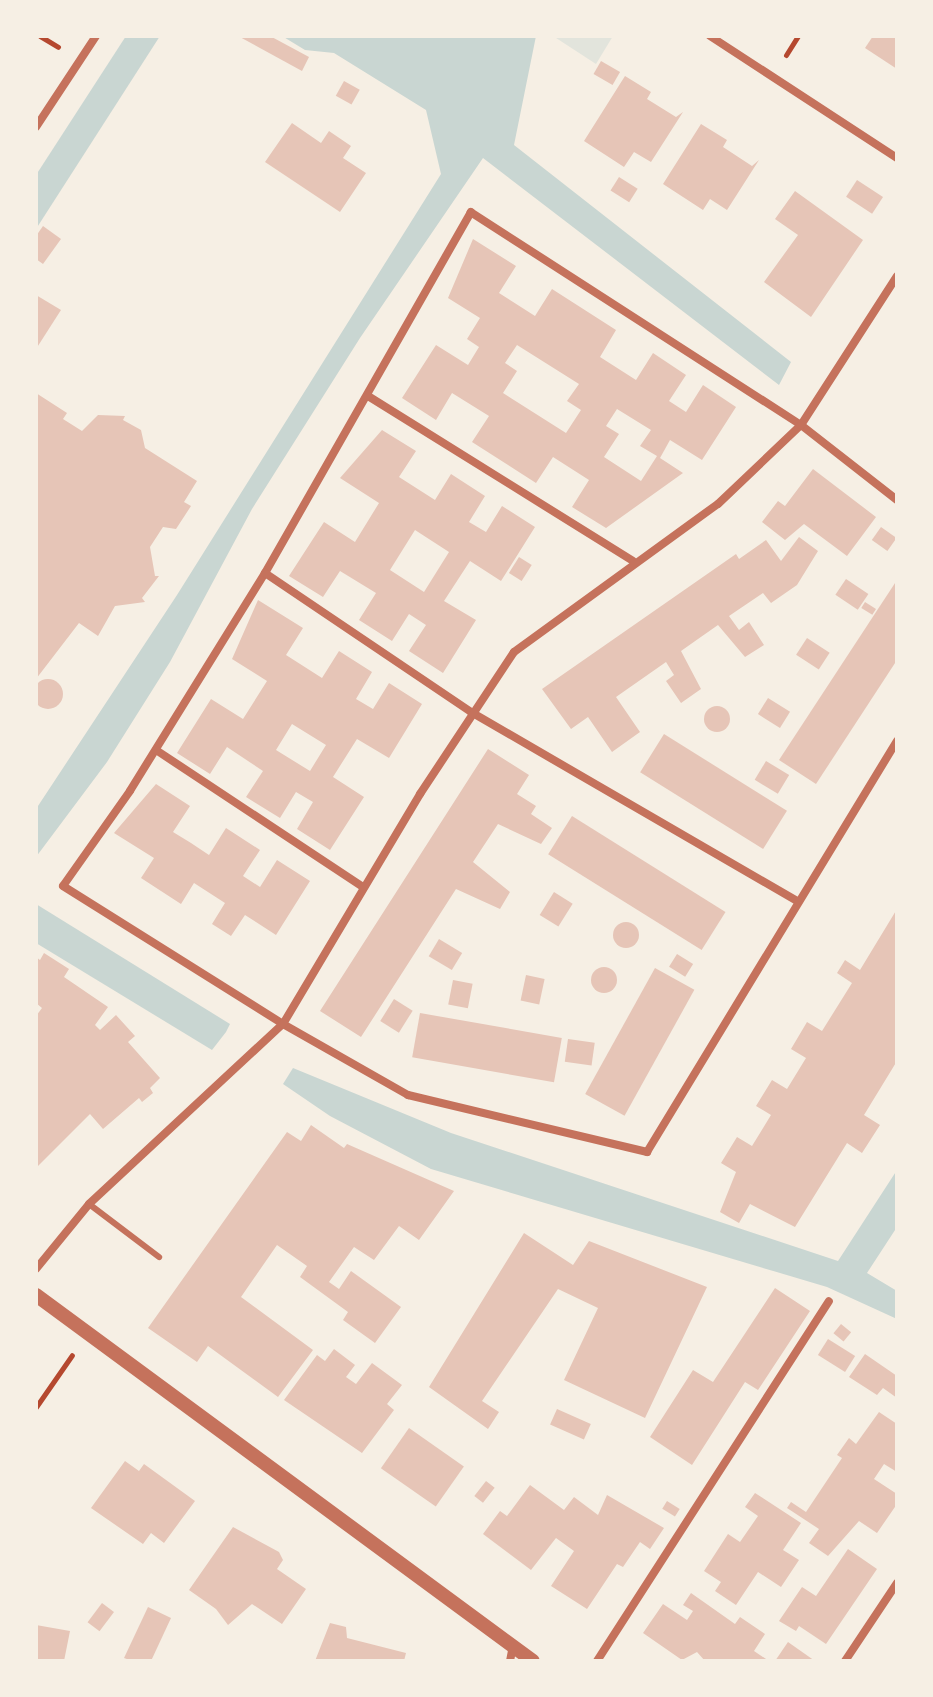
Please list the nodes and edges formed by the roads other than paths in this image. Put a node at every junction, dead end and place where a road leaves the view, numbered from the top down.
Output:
1 (96, 36) edge
2 (710, 36) edge
3 (36, 127) edge
4 (897, 158) edge
5 (897, 276) edge
6 (368, 396) junction
7 (801, 425) junction
8 (897, 500) edge
9 (633, 561) junction
10 (265, 573) junction
11 (471, 712) junction
12 (897, 741) edge
13 (156, 750) junction
14 (363, 887) junction
15 (797, 901) junction
16 (283, 1024) junction
17 (89, 1204) junction
18 (159, 1257) dead end
19 (36, 1269) edge
20 (36, 1295) edge
21 (829, 1301) dead end
22 (897, 1583) edge
23 (511, 1654) edge
24 (533, 1661) edge
25 (597, 1661) edge
26 (845, 1661) edge

1 - 3 street
2 - 4 street
5 - 7 street
6 - 7 street
6 - 9 street
6 - 10 street
7 - 8 street
7 - 9 street
9 - 11 street
10 - 11 street
10 - 13 street
11 - 14 street
11 - 15 street
12 - 15 street
13 - 14 street
13 - 16 street
14 - 16 street
15 - 16 street
16 - 17 street
17 - 18 lane
17 - 19 street
20 - 23 street
21 - 25 street
22 - 26 street
23 - 24 street

